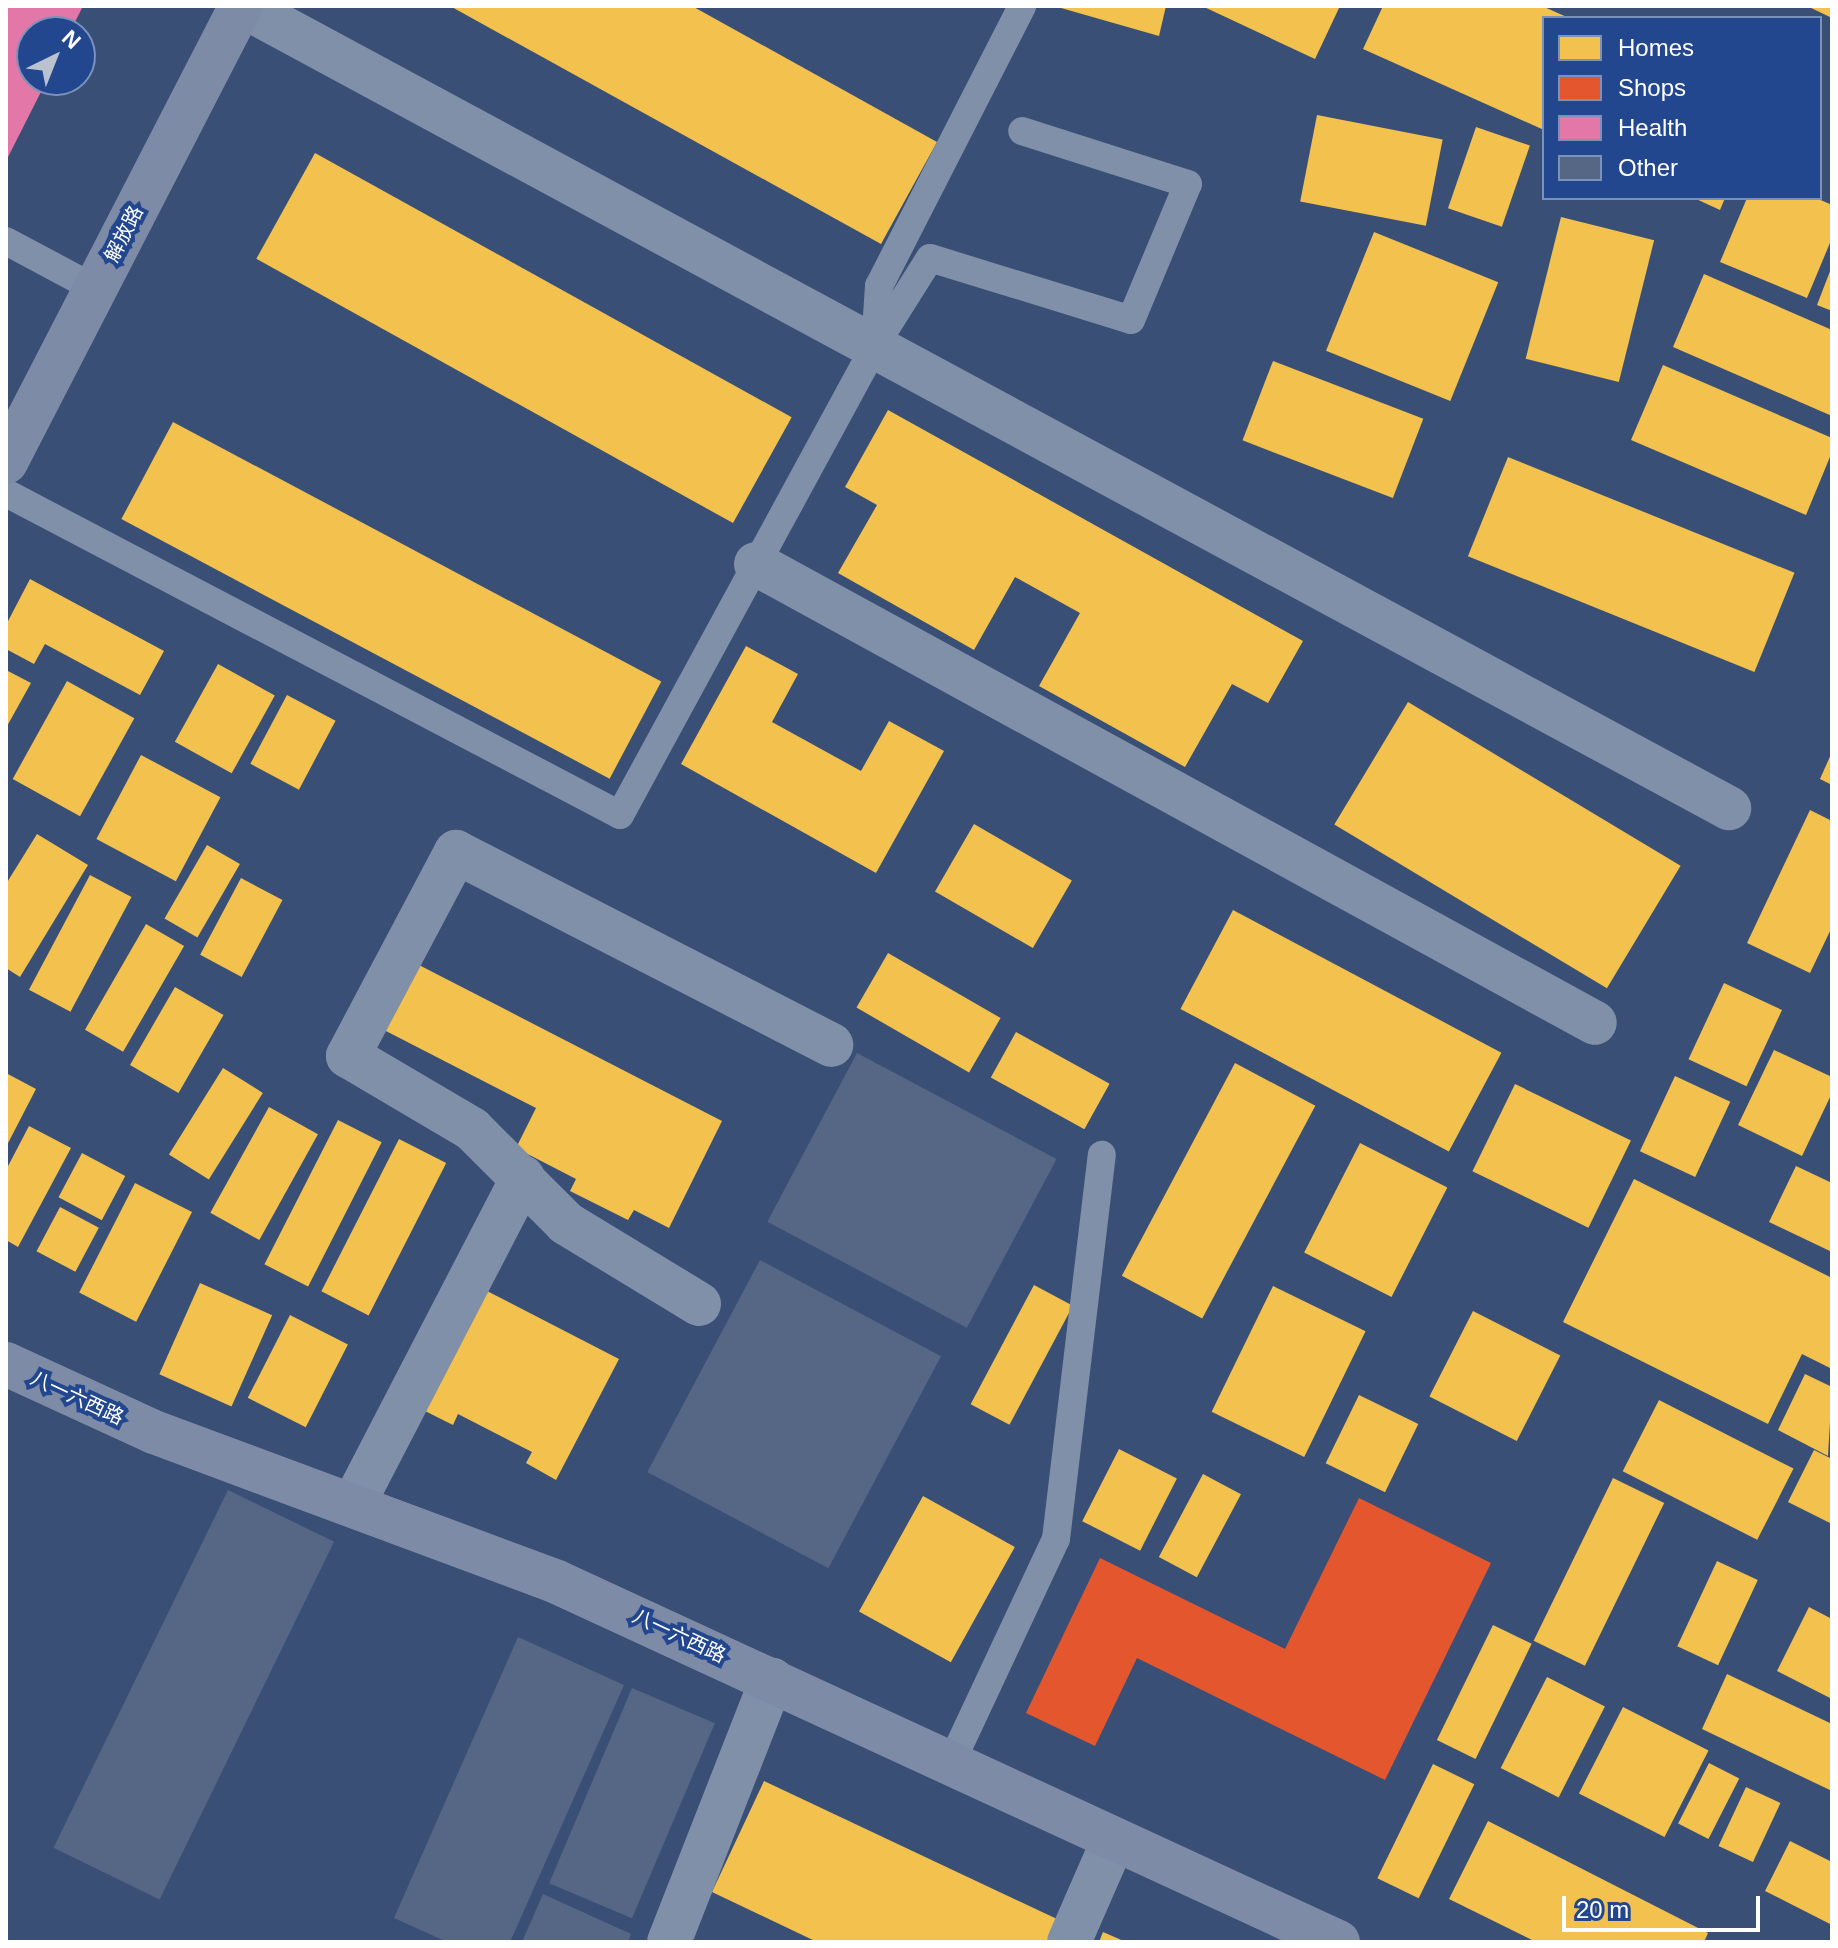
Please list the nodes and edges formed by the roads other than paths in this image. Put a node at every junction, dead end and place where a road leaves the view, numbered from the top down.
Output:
1 (242, 6) edge
2 (1022, 6) edge
3 (1022, 131) dead end
4 (6, 241) edge
5 (96, 289) junction
6 (875, 346) junction
7 (6, 462) edge
8 (6, 493) edge
9 (756, 564) junction
10 (1729, 808) dead end
11 (1595, 1023) dead end
12 (831, 1045) dead end
13 (1102, 1155) dead end
14 (523, 1177) junction
15 (699, 1304) dead end
16 (6, 1364) edge
17 (353, 1505) junction
18 (772, 1679) junction
19 (951, 1763) junction
20 (1114, 1839) junction
21 (669, 1942) edge
22 (1069, 1942) edge
23 (1338, 1942) edge

1 - 5 street, 解放路
1 - 6 street
2 - 6 lane
3 - 6 lane
4 - 5 lane
5 - 7 street, 解放路
6 - 9 lane
6 - 10 street
8 - 9 lane
9 - 11 street
12 - 14 street
13 - 19 lane
14 - 15 street
14 - 17 street
16 - 17 street, 八一六西路
17 - 18 street, 八一六西路
18 - 19 street, 八一六西路
18 - 21 street
19 - 20 street, 八一六西路
20 - 22 street
20 - 23 street, 八一六西路

